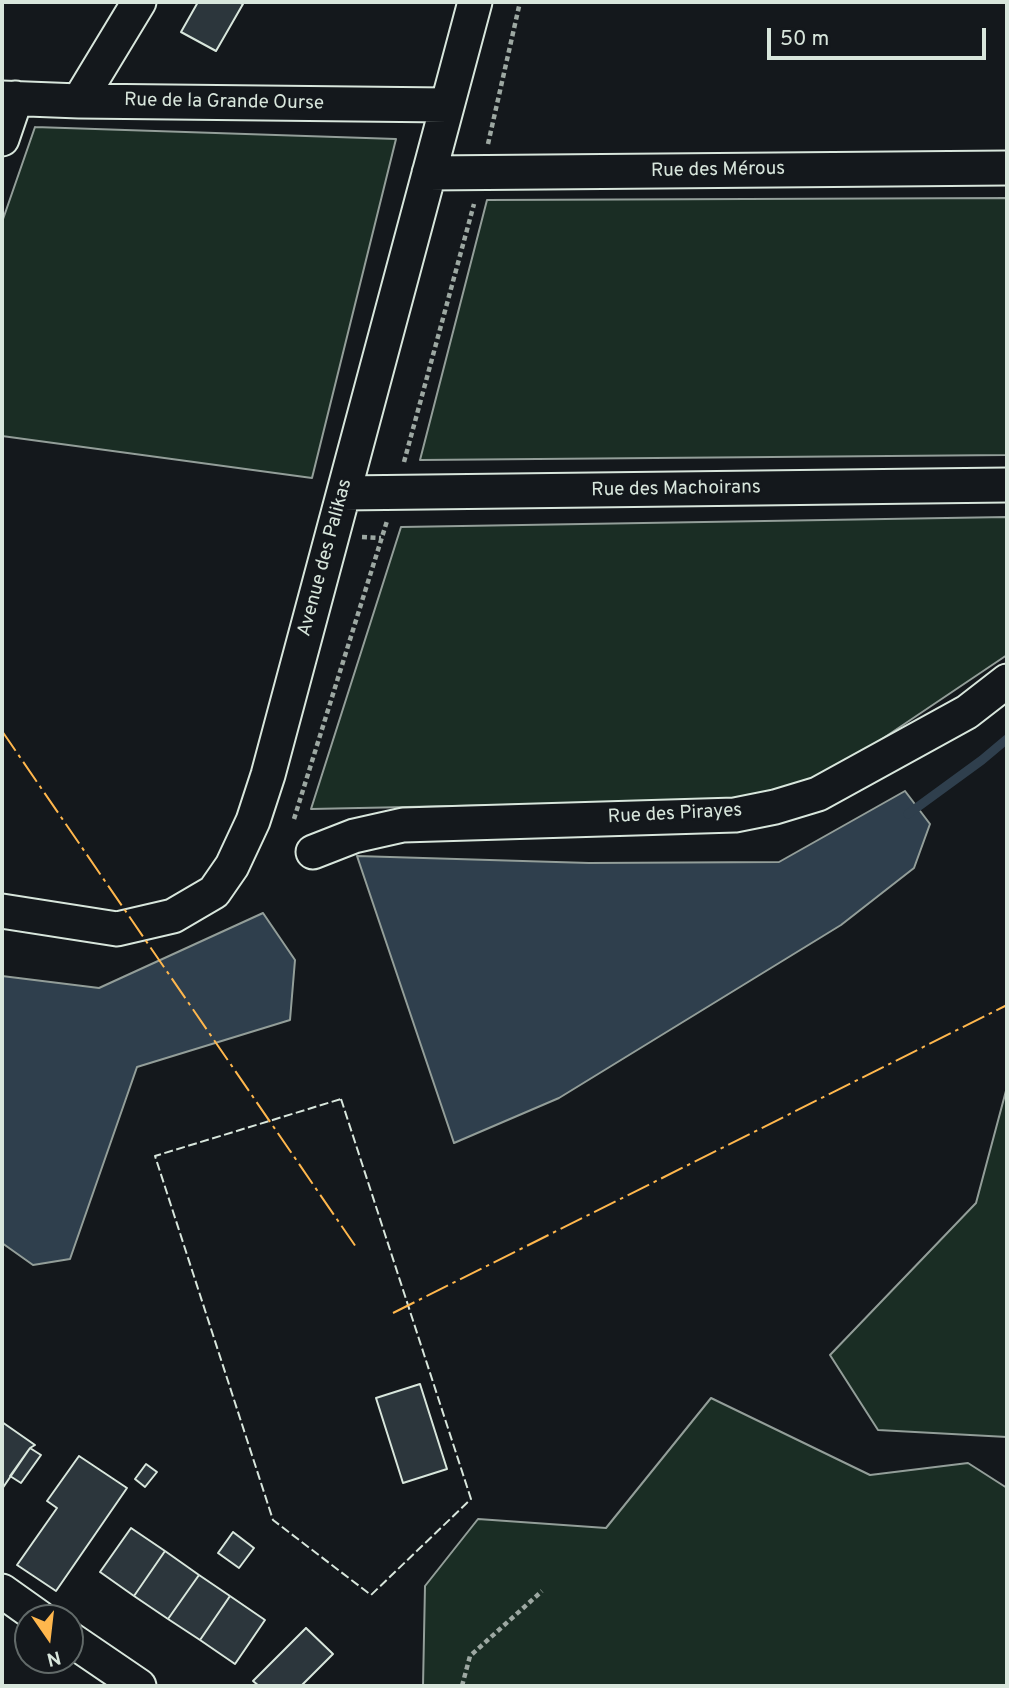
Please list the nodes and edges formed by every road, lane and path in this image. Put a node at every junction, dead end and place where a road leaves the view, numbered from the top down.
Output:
1 (139, 2) edge
2 (475, 2) edge
3 (520, 2) edge
4 (9, 98) edge
5 (79, 101) junction
6 (447, 105) junction
7 (2, 139) edge
8 (486, 154) dead end
9 (1007, 168) edge
10 (429, 173) junction
11 (478, 193) dead end
12 (402, 472) dead end
13 (1007, 485) edge
14 (344, 493) junction
15 (389, 513) dead end
16 (1007, 681) edge
17 (294, 819) dead end
18 (313, 852) dead end
19 (2, 911) edge
20 (2, 1591) edge
21 (542, 1591) dead end
22 (20, 1604) edge
23 (84, 1649) edge
24 (138, 1686) edge
25 (462, 1686) edge

1 - 5 street
2 - 6 street, Avenue des Palikas
3 - 8 path
4 - 5 street, Rue de la Grande Ourse
4 - 7 street
5 - 6 street, Rue de la Grande Ourse
6 - 10 street, Avenue des Palikas
9 - 10 street, Rue des Mérous
10 - 14 street, Avenue des Palikas
11 - 12 path
13 - 14 street, Rue des Machoirans
14 - 19 street, Avenue des Palikas
15 - 17 path
16 - 18 street, Rue des Pirayes
20 - 22 street
21 - 25 path
23 - 24 street

